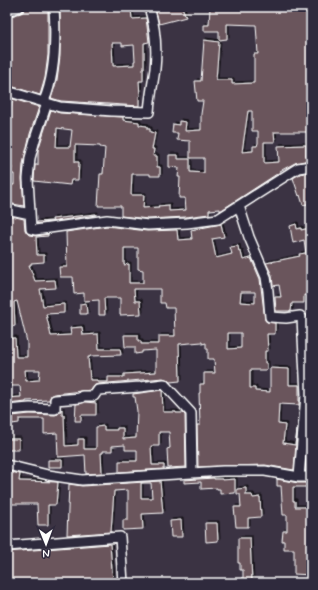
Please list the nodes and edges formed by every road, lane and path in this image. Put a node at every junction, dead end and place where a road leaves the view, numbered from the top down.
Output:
1 (20, 7) edge
2 (54, 7) edge
3 (148, 7) edge
4 (7, 12) edge
5 (7, 91) edge
6 (46, 102) junction
7 (311, 166) edge
8 (239, 206) junction
9 (7, 209) edge
10 (30, 214) junction
11 (7, 410) edge
12 (7, 465) edge
13 (192, 473) junction
14 (299, 477) junction
15 (311, 477) edge
16 (7, 546) edge
17 (123, 583) edge

1 - 4 street
2 - 6 street
3 - 6 street
5 - 6 street
6 - 10 street
7 - 8 street
8 - 10 street
8 - 14 street
9 - 10 street
11 - 13 street
12 - 13 street
13 - 14 street
14 - 15 street
16 - 17 street

